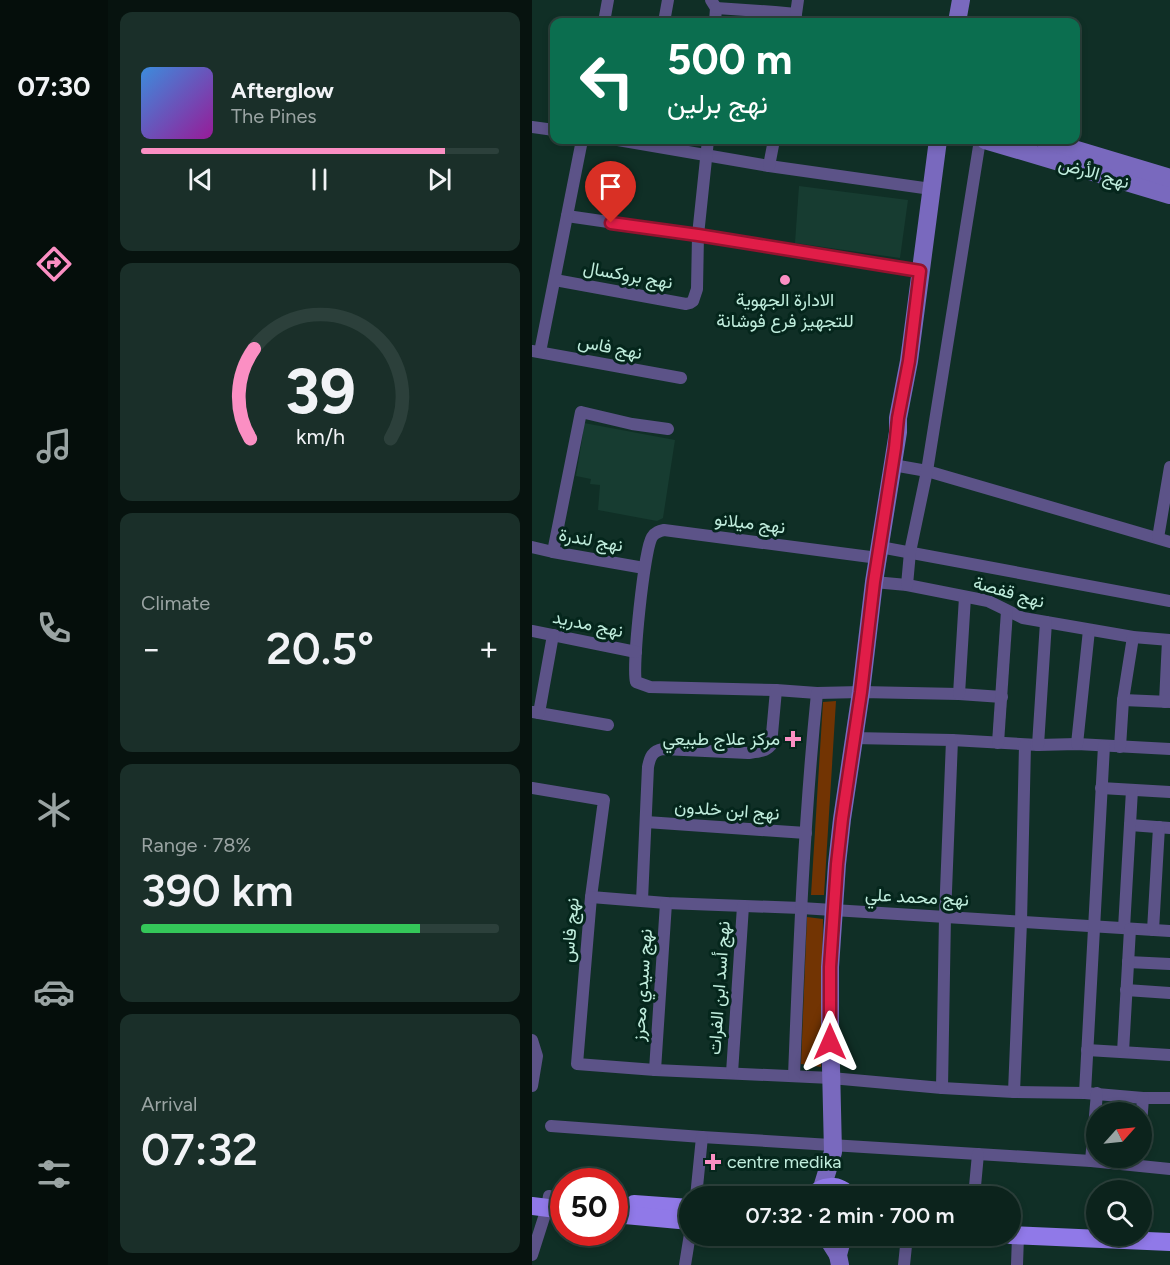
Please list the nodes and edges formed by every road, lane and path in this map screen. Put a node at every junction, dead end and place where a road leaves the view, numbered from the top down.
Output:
1 (608, 0) edge
2 (668, 0) edge
3 (798, 0) edge
4 (961, 0) edge
5 (714, 4) edge
6 (605, 18) edge
7 (665, 18) edge
8 (795, 18) edge
9 (957, 18) edge
10 (532, 127) edge
11 (550, 129) edge
12 (581, 144) edge
13 (656, 144) edge
14 (708, 144) edge
15 (773, 144) edge
16 (937, 144) edge
17 (979, 144) edge
18 (998, 144) edge
19 (1057, 144) edge
20 (707, 155) junction
21 (769, 166) junction
22 (1170, 178) edge
23 (931, 189) junction
24 (1170, 195) edge
25 (567, 216) junction
26 (698, 235) junction
27 (920, 271) junction
28 (555, 280) junction
29 (536, 352) edge
30 (680, 378) dead end
31 (668, 429) dead end
32 (893, 465) junction
33 (1170, 467) edge
34 (927, 471) junction
35 (1164, 540) edge
36 (532, 547) edge
37 (553, 552) junction
38 (879, 552) junction
39 (910, 552) junction
40 (644, 568) junction
41 (874, 582) junction
42 (907, 585) junction
43 (965, 597) junction
44 (1170, 601) edge
45 (1007, 611) junction
46 (1046, 622) junction
47 (1089, 630) junction
48 (532, 631) edge
49 (553, 635) junction
50 (1133, 637) junction
51 (1169, 640) edge
52 (636, 652) junction
53 (776, 690) junction
54 (861, 692) junction
55 (817, 693) junction
56 (959, 694) junction
57 (1002, 697) junction
58 (1123, 700) junction
59 (1167, 702) edge
60 (536, 713) edge
61 (608, 725) dead end
62 (853, 738) junction
63 (952, 740) junction
64 (998, 743) junction
65 (1077, 744) junction
66 (1025, 745) junction
67 (1038, 745) junction
68 (1104, 746) junction
69 (1120, 747) junction
70 (1170, 749) edge
71 (532, 788) edge
72 (1101, 788) junction
73 (1132, 790) junction
74 (1170, 792) edge
75 (646, 822) junction
76 (1130, 825) junction
77 (1164, 827) edge
78 (806, 833) junction
79 (591, 897) junction
80 (642, 900) junction
81 (666, 903) junction
82 (743, 906) junction
83 (801, 908) junction
84 (834, 911) junction
85 (945, 916) junction
86 (1021, 922) junction
87 (1093, 926) junction
88 (1127, 929) junction
89 (1153, 930) junction
90 (1170, 931) edge
91 (1128, 962) junction
92 (1170, 964) edge
93 (1126, 990) junction
94 (1170, 993) edge
95 (532, 1040) edge
96 (1087, 1050) junction
97 (1123, 1052) junction
98 (1170, 1055) edge
99 (655, 1070) junction
100 (732, 1073) junction
101 (794, 1076) junction
102 (831, 1078) junction
103 (532, 1086) edge
104 (942, 1088) junction
105 (1014, 1092) junction
106 (1091, 1093) junction
107 (1142, 1098) junction
108 (1170, 1098) edge
109 (1091, 1102) edge
110 (1142, 1102) edge
111 (551, 1126) dead end
112 (702, 1137) junction
113 (832, 1152) junction
114 (979, 1154) junction
115 (1086, 1161) edge
116 (1152, 1165) edge
117 (1170, 1169) edge
118 (697, 1186) edge
119 (819, 1186) edge
120 (844, 1186) edge
121 (975, 1186) edge
122 (548, 1202) edge
123 (628, 1203) edge
124 (679, 1207) edge
125 (628, 1215) edge
126 (679, 1220) edge
127 (1086, 1229) edge
128 (1021, 1231) edge
129 (1152, 1231) edge
130 (1021, 1232) edge
131 (1170, 1232) edge
132 (1170, 1242) edge
133 (688, 1246) edge
134 (831, 1246) edge
135 (906, 1246) edge
136 (1015, 1246) edge
137 (532, 1254) edge
138 (839, 1260) edge
139 (685, 1265) edge
140 (904, 1265) edge
141 (1017, 1265) edge

1 - 6 street
2 - 7 street
3 - 8 street
4 - 9 main road
5 - 8 street
10 - 11 street
12 - 25 street
13 - 20 street
14 - 20 street
15 - 21 street
16 - 23 main road
17 - 34 street
18 - 24 main road, نهج الأرض
19 - 22 main road, نهج الأرض
20 - 21 street
20 - 26 street
21 - 23 street
23 - 27 main road
25 - 26 street
25 - 28 street
26 - 27 street
26 - 28 street, نهج بروكسال
27 - 32 main road
28 - 29 street
29 - 30 street, نهج فاس
31 - 37 street
32 - 34 street
32 - 38 main road
33 - 35 street
34 - 35 street
34 - 39 street
36 - 37 street, نهج لندرة
37 - 40 street, نهج لندرة
38 - 39 street, نهج ميلانو
38 - 40 street, نهج ميلانو
38 - 41 main road
39 - 42 street
39 - 44 street, نهج ميلانو
40 - 52 street, نهج ميلانو
41 - 42 street, نهج قفصة
41 - 54 main road
42 - 43 street, نهج قفصة
43 - 45 street, نهج قفصة
43 - 56 street
45 - 46 street, نهج قفصة
45 - 57 street
46 - 47 street, نهج قفصة
46 - 67 street
47 - 50 street, نهج قفصة
47 - 65 street
48 - 49 street, نهج مدريد
49 - 52 street, نهج مدريد
49 - 60 street
50 - 51 street, نهج قفصة
50 - 58 street
51 - 59 street
52 - 53 street, نهج ميلانو
53 - 55 street
53 - 75 street
54 - 55 street
54 - 56 street
54 - 62 main road
55 - 78 street
56 - 57 street
57 - 64 street
58 - 59 street
58 - 69 street
60 - 61 street
62 - 63 street
62 - 84 main road
63 - 64 street
63 - 85 street
64 - 66 street
65 - 67 street
65 - 68 street
66 - 67 street
66 - 86 street
68 - 69 street
68 - 72 street
69 - 70 street
71 - 79 street, نهج فاس
72 - 73 street
72 - 87 street
73 - 74 street
73 - 76 street
75 - 78 street, نهج ابن خلدون
75 - 80 street
76 - 77 street
76 - 88 street
77 - 89 street
78 - 83 street
79 - 80 street, نهج محمد علي
79 - 99 street, نهج فاس
80 - 81 street, نهج محمد علي
81 - 82 street, نهج محمد علي
81 - 99 street, نهج سيدي محرز
82 - 83 street, نهج محمد علي
82 - 100 street, نهج أسد ابن الفرات
83 - 84 street, نهج محمد علي
83 - 101 street
84 - 85 street, نهج محمد علي
84 - 102 main road
85 - 86 street, نهج محمد علي
85 - 104 street
86 - 87 street, نهج محمد علي
86 - 105 street
87 - 88 street, نهج محمد علي
87 - 96 street
88 - 89 street, نهج محمد علي
88 - 91 street
89 - 90 street, نهج محمد علي
91 - 92 street
91 - 93 street
93 - 94 street
93 - 97 street
95 - 103 street
96 - 97 street
96 - 106 street
97 - 98 street
99 - 100 street
100 - 101 street
101 - 102 street
102 - 104 street
102 - 113 main road
104 - 105 street
105 - 106 street
106 - 107 street
106 - 109 street
107 - 108 street
107 - 110 street
111 - 112 street
112 - 113 street
112 - 118 street
113 - 114 street
113 - 119 main road
113 - 120 main road
114 - 115 street
114 - 121 street
116 - 117 street
122 - 137 street
123 - 124 main road
125 - 126 main road
127 - 128 main road
129 - 131 main road
130 - 132 main road
133 - 139 street
134 - 138 main road
135 - 140 street
136 - 141 street

